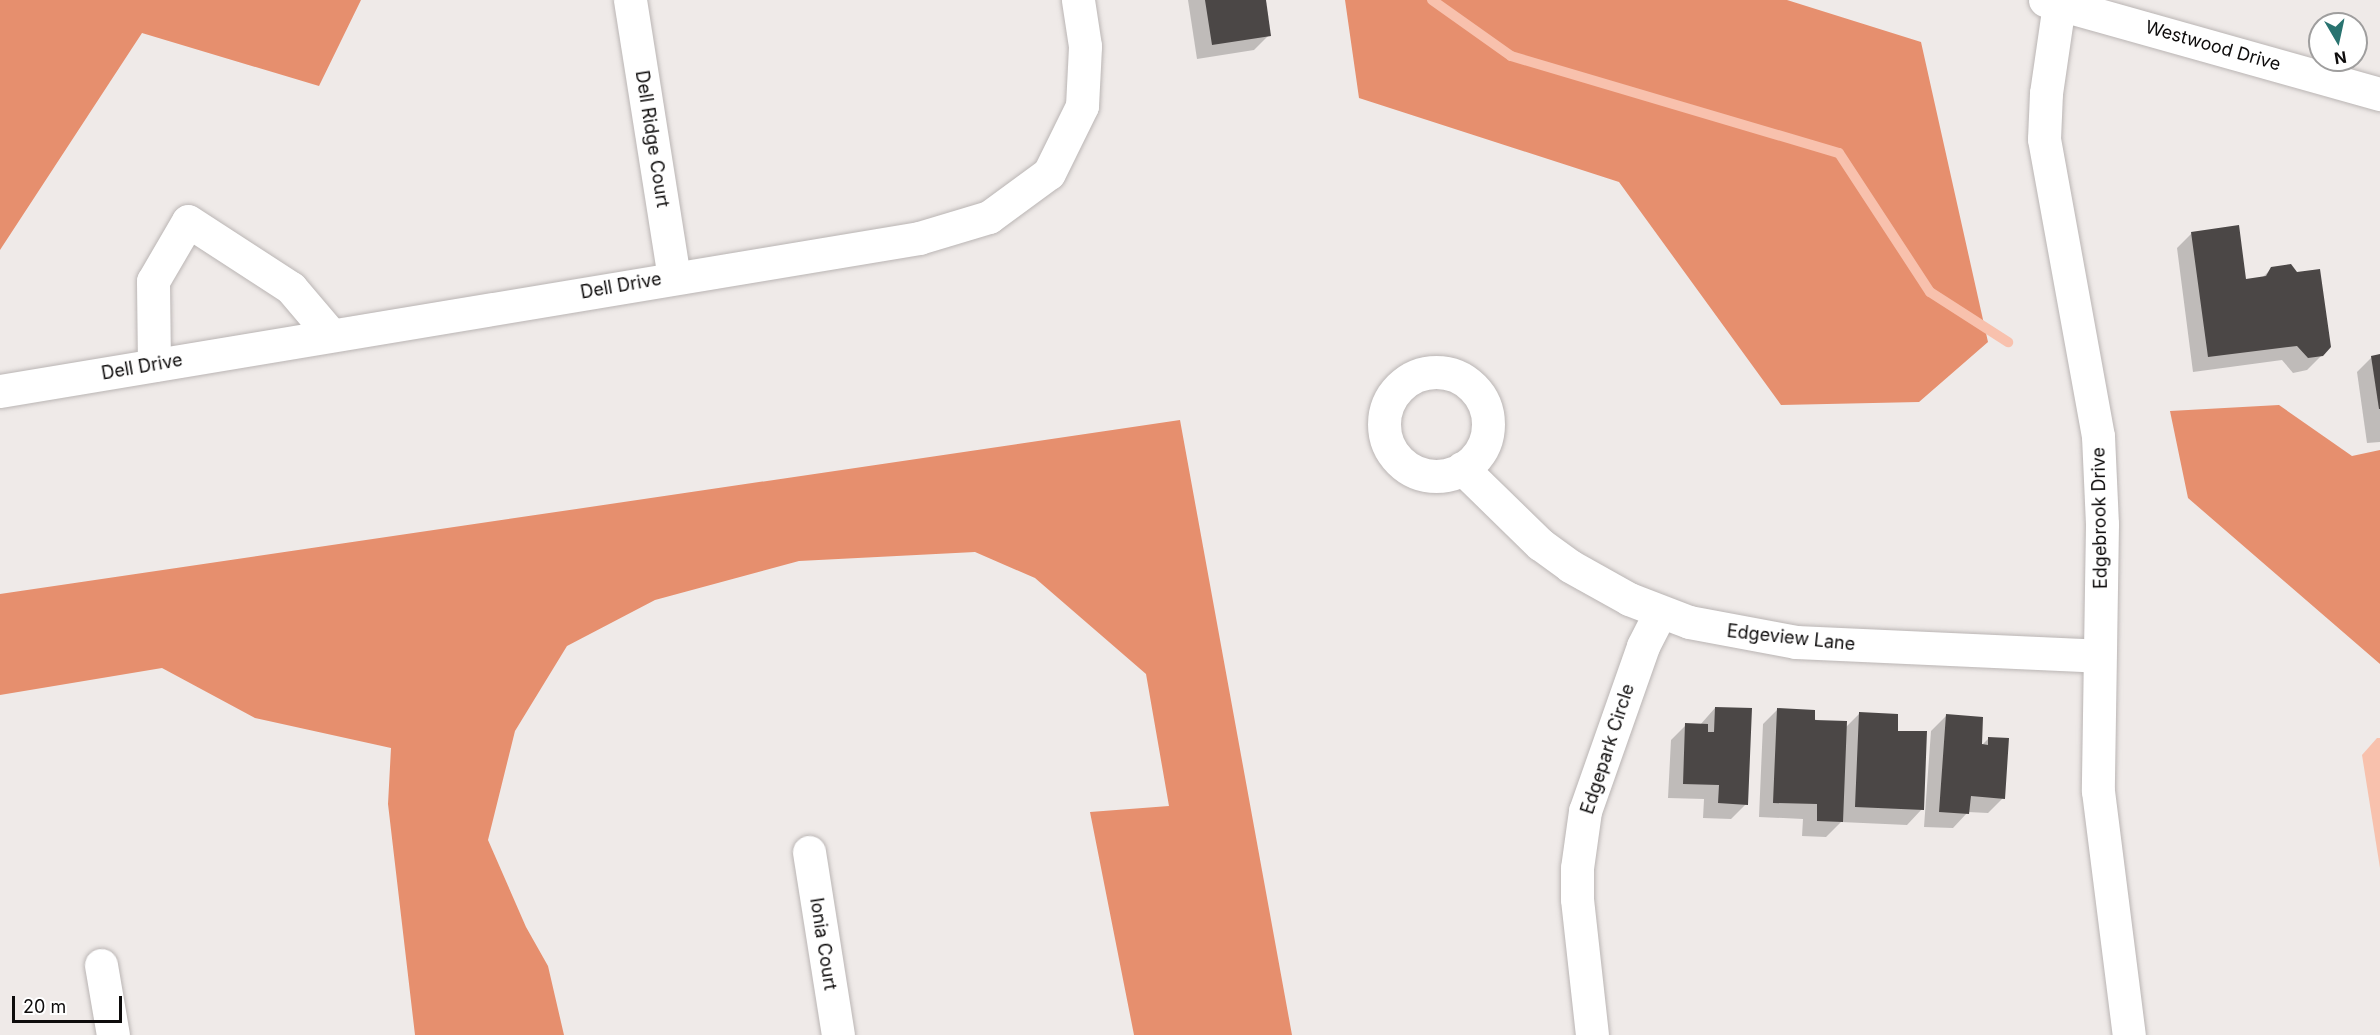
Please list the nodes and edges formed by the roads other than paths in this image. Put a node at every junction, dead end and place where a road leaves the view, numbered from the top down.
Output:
1 (630, 0) edge
2 (1078, 0) edge
3 (2052, 2) edge
4 (2380, 94) edge
5 (674, 277) junction
6 (331, 335) junction
7 (154, 365) junction
8 (0, 391) edge
9 (1462, 468) dead end
10 (1660, 612) junction
11 (2099, 656) junction
12 (809, 852) dead end
13 (101, 965) dead end
14 (113, 1035) edge
15 (838, 1035) edge
16 (1592, 1035) edge
17 (2129, 1035) edge

1 - 5 street, Dell Ridge Court
2 - 5 street, Dell Drive
3 - 4 street, Westwood Drive
3 - 11 street, Edgebrook Drive
5 - 6 street, Dell Drive
6 - 7 street, Dell Drive
6 - 7 street
7 - 8 street, Dell Drive
9 - 10 street, Edgeview Lane
10 - 11 street, Edgeview Lane
10 - 16 street, Edgepark Circle
11 - 17 street, Edgebrook Drive
12 - 15 street, Ionia Court
13 - 14 street

